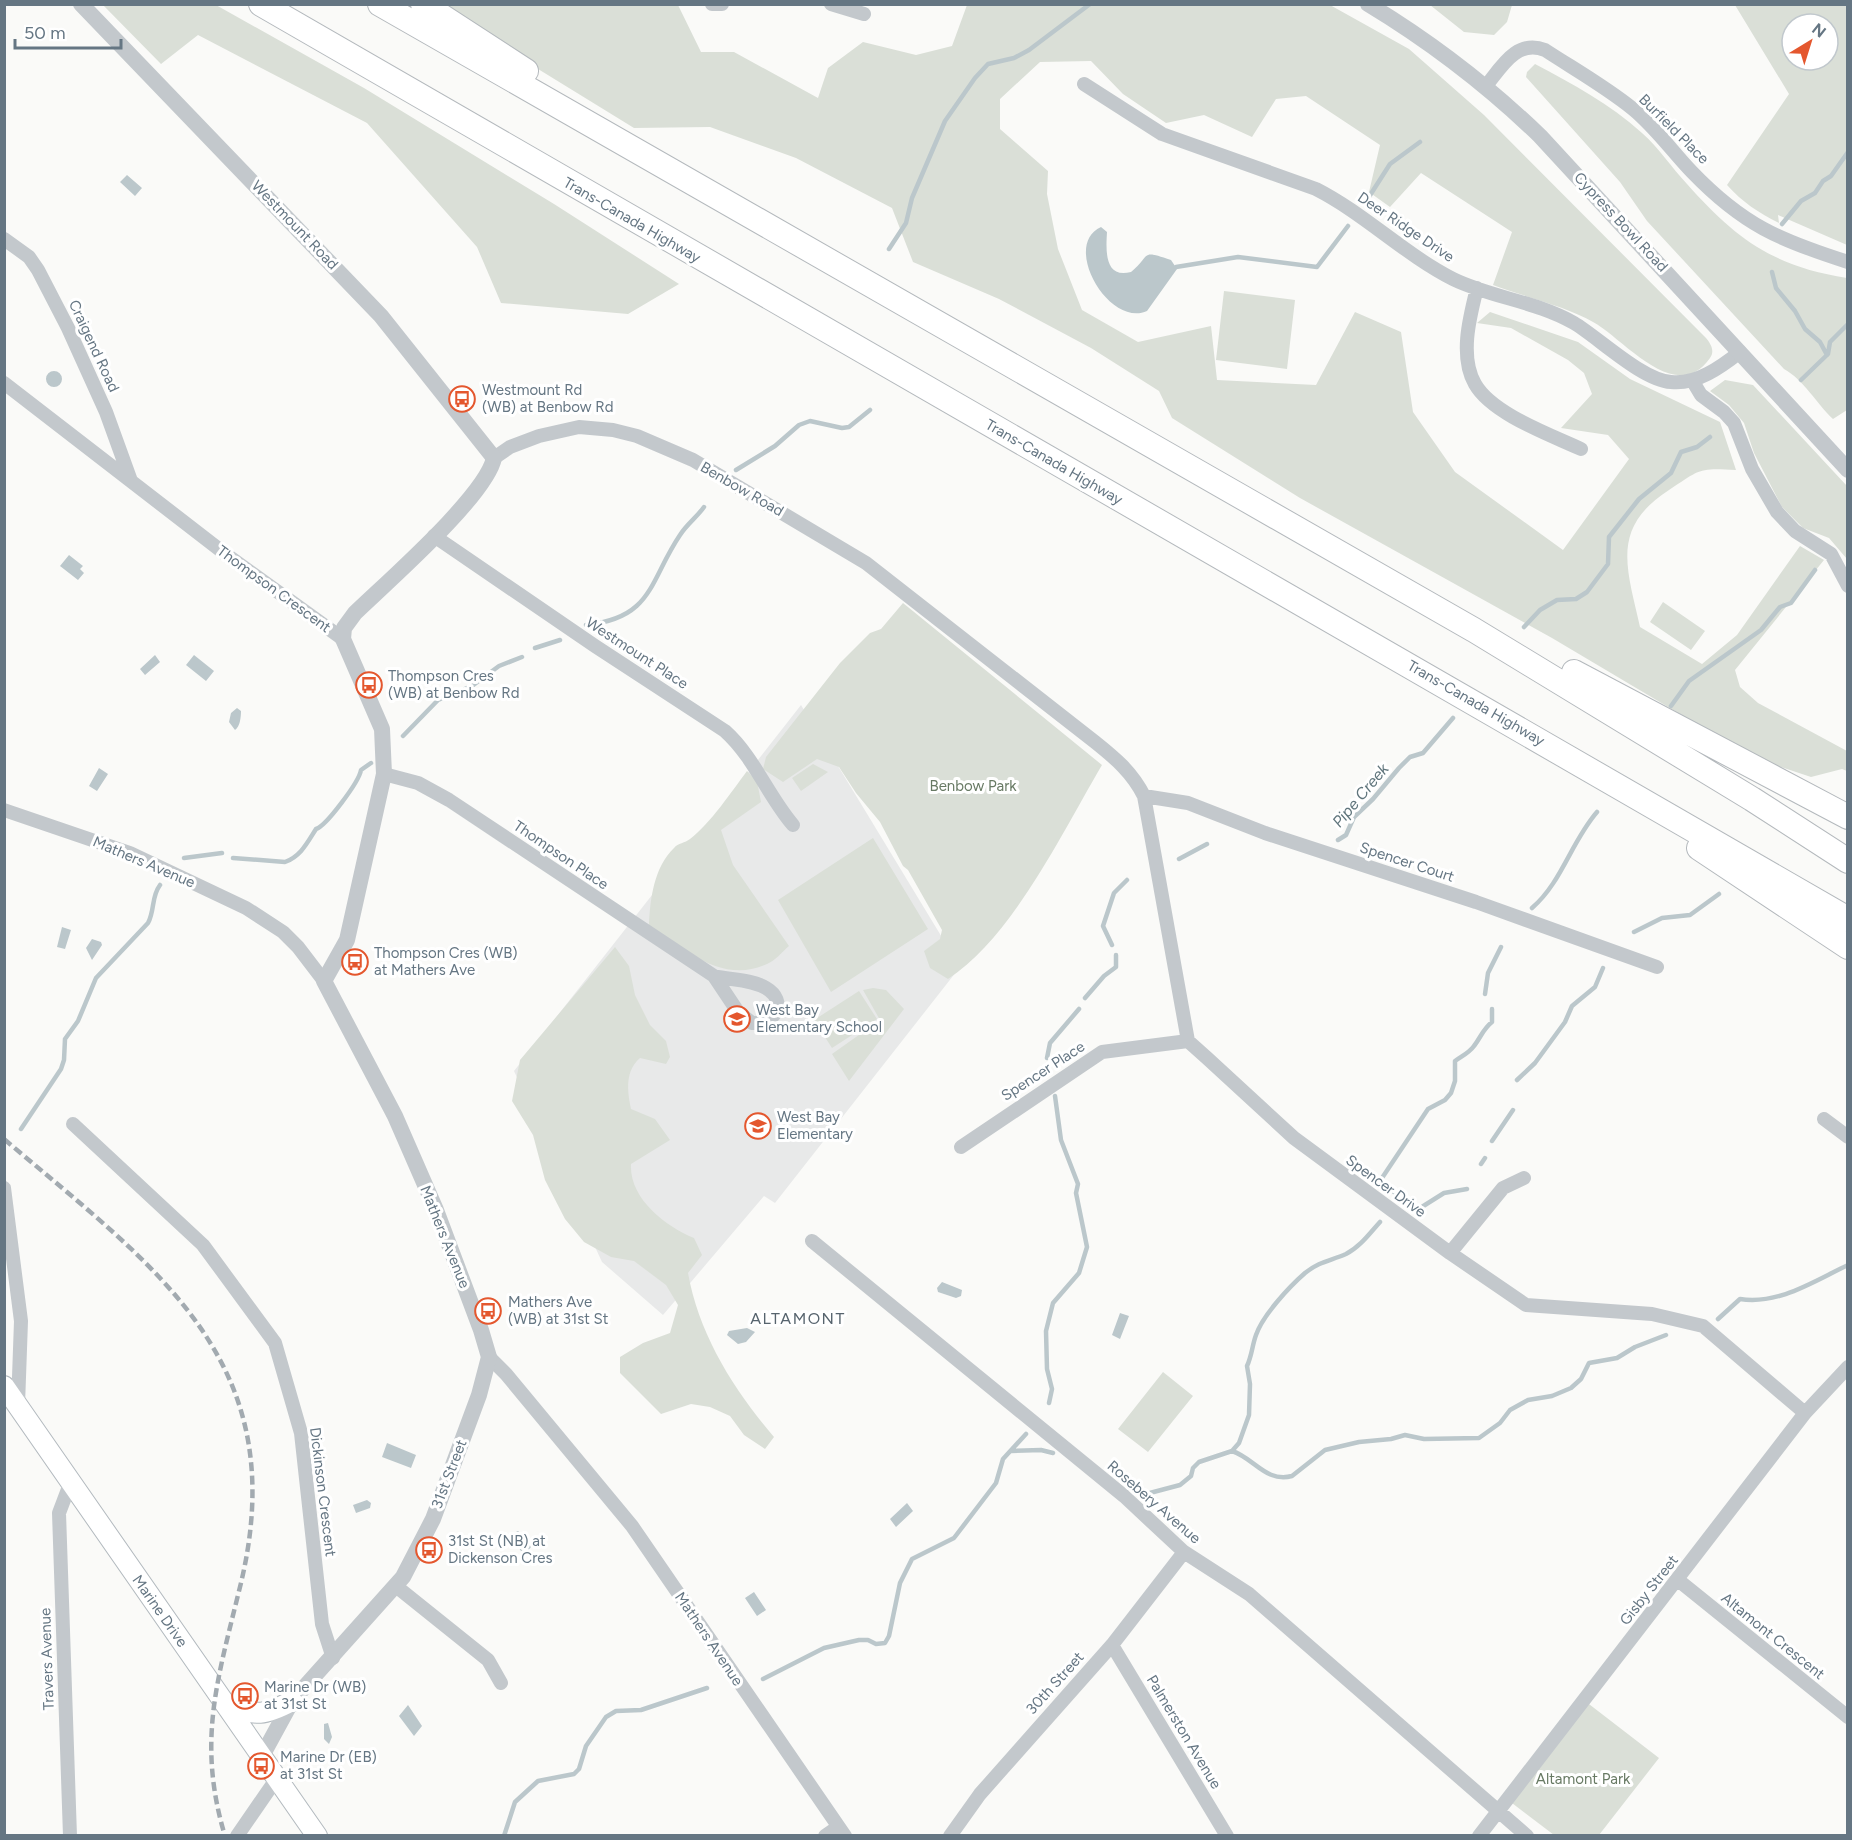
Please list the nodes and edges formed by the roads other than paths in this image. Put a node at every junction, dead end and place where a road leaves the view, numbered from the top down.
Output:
1 (81, 4) edge
2 (261, 4) edge
3 (380, 4) edge
4 (423, 4) edge
5 (712, 4) edge
6 (722, 4) edge
7 (831, 4) edge
8 (1368, 4) edge
9 (864, 14) dead end
10 (1084, 84) dead end
11 (1486, 86) junction
12 (647, 158) junction
13 (4, 239) edge
14 (1848, 262) edge
15 (1477, 288) junction
16 (1740, 352) junction
17 (1692, 380) junction
18 (4, 383) edge
19 (1581, 449) dead end
20 (494, 458) junction
21 (1848, 470) edge
22 (132, 481) junction
23 (434, 536) junction
24 (1349, 558) junction
25 (1848, 586) edge
26 (343, 639) junction
27 (1549, 745) junction
28 (384, 774) junction
29 (1144, 796) junction
30 (4, 810) edge
31 (1848, 817) edge
32 (793, 825) dead end
33 (1848, 861) edge
34 (1848, 919) edge
35 (1848, 947) edge
36 (1657, 967) dead end
37 (714, 976) junction
38 (324, 981) junction
39 (1188, 1041) junction
40 (1824, 1119) dead end
41 (73, 1124) dead end
42 (1848, 1137) edge
43 (961, 1147) dead end
44 (1524, 1178) dead end
45 (4, 1188) edge
46 (812, 1241) dead end
47 (1450, 1253) junction
48 (489, 1357) junction
49 (1848, 1367) edge
50 (4, 1386) edge
51 (18, 1405) junction
52 (1805, 1413) junction
53 (70, 1484) junction
54 (1185, 1552) junction
55 (1678, 1580) junction
56 (397, 1587) junction
57 (1112, 1646) junction
58 (333, 1658) junction
59 (501, 1683) dead end
60 (292, 1701) junction
61 (226, 1704) junction
62 (1848, 1718) edge
63 (262, 1756) junction
64 (277, 1778) junction
65 (1498, 1812) junction
66 (842, 1831) edge
67 (70, 1836) edge
68 (237, 1836) edge
69 (318, 1836) edge
70 (825, 1836) edge
71 (950, 1836) edge
72 (1227, 1836) edge
73 (1479, 1836) edge
74 (1527, 1836) edge

1 - 20 street, Westmount Road
2 - 27 highway, Trans-Canada Highway
3 - 12 highway
4 - 12 highway
5 - 6 street
7 - 9 street
8 - 11 street, Cypress Bowl Road
10 - 15 street, Deer Ridge Drive
11 - 14 street, Burfield Place
11 - 16 street, Cypress Bowl Road
12 - 24 highway
13 - 22 street, Craigend Road
15 - 17 street, Deer Ridge Drive
15 - 19 street
16 - 17 street, Deer Ridge Drive
16 - 21 street, Cypress Bowl Road
17 - 25 street
18 - 22 street, Thompson Crescent
20 - 23 street
20 - 29 street, Benbow Road
22 - 26 street, Thompson Crescent
23 - 26 street
23 - 32 street, Westmount Place
24 - 31 highway
24 - 33 highway
26 - 28 street, Thompson Crescent
27 - 34 highway, Trans-Canada Highway
27 - 35 highway
28 - 37 street, Thompson Place
28 - 38 street, Thompson Crescent
29 - 36 street, Spencer Court
29 - 39 street
30 - 38 street, Mathers Avenue
37 - 37 street, Thompson Place
38 - 48 street, Mathers Avenue
39 - 43 street, Spencer Place
39 - 47 street, Spencer Drive
40 - 42 street
41 - 58 street, Dickinson Crescent
44 - 47 street
45 - 51 street
46 - 54 street, Rosebery Avenue
47 - 52 street, Spencer Drive
48 - 56 street, 31st Street
48 - 66 street, Mathers Avenue
49 - 52 street, Gisby Street
50 - 51 main road, Marine Drive
51 - 53 main road, Marine Drive
52 - 55 street, Gisby Street
53 - 61 main road, Marine Drive
53 - 67 street, Travers Avenue
54 - 57 street, 30th Street
54 - 65 street, Rosebery Avenue
55 - 62 street, Altamont Crescent
55 - 65 street, Gisby Street
56 - 58 street, 31st Street
56 - 59 street
57 - 71 street, 30th Street
57 - 72 street, Palmerston Avenue
58 - 60 street, 31st Street
60 - 61 main road
60 - 63 street, 31st Street
61 - 63 main road, Marine Drive
63 - 64 main road, Marine Drive
64 - 68 street
64 - 69 main road, Marine Drive
65 - 73 street, Gisby Street
65 - 74 street, Rosebery Avenue
66 - 70 street

